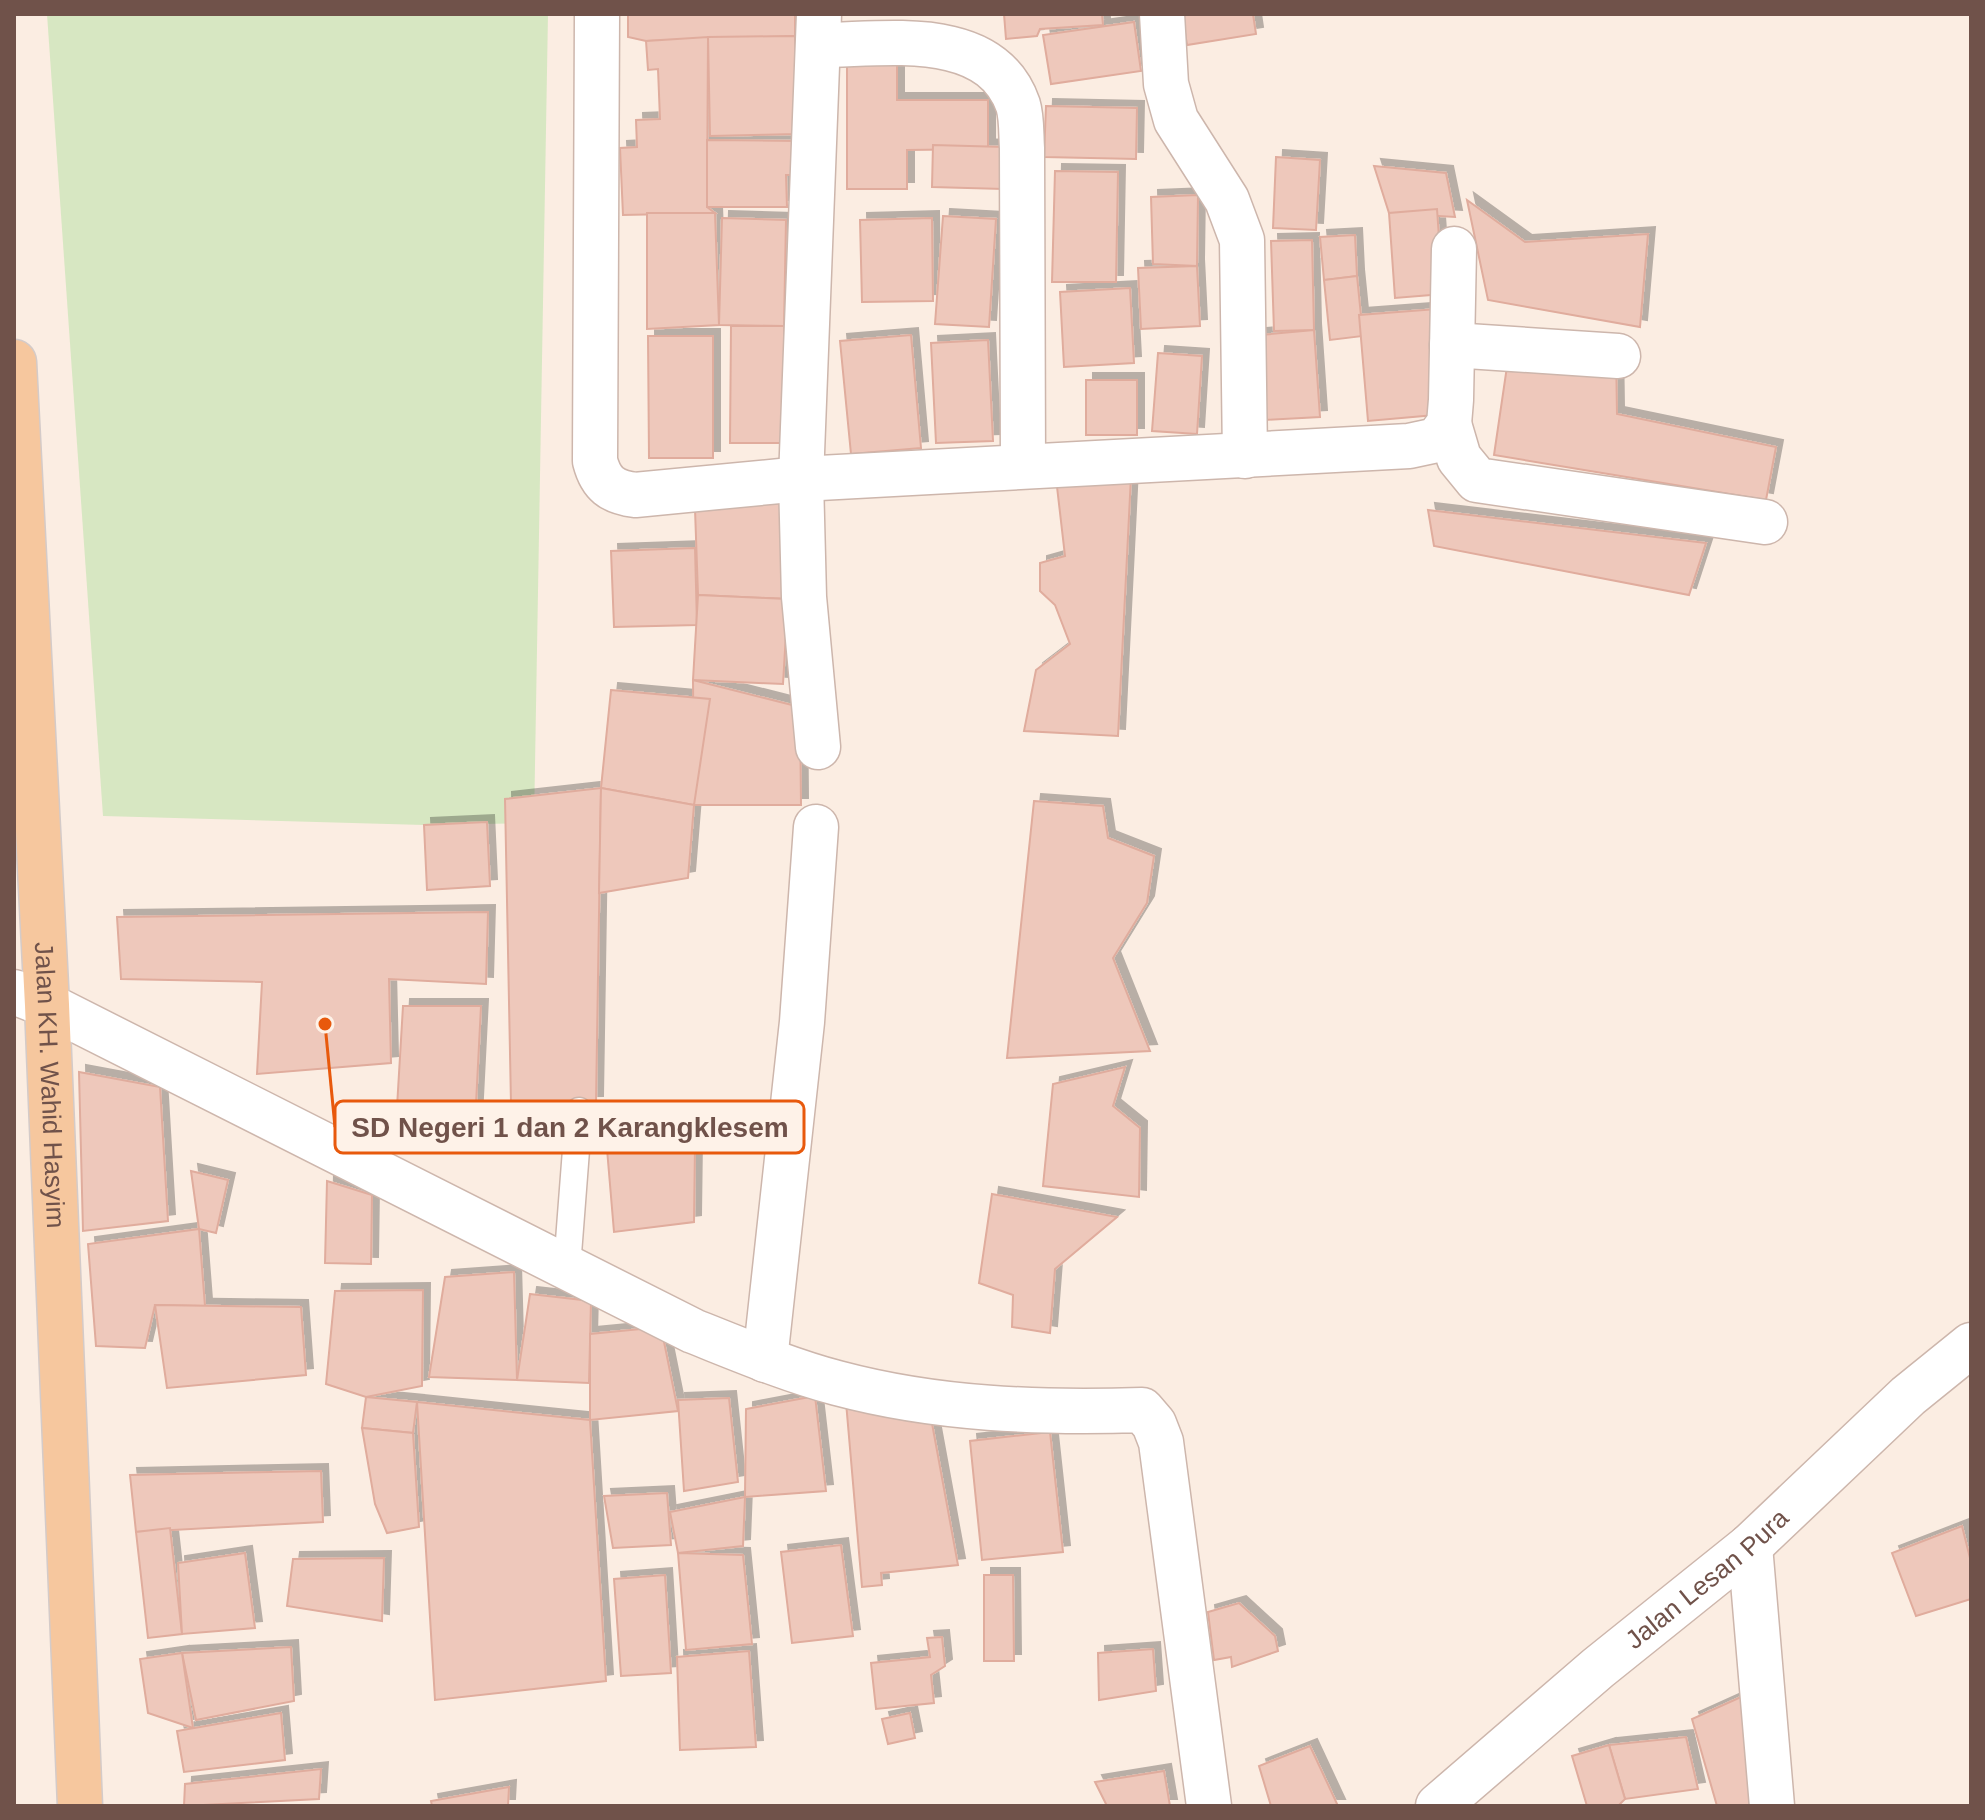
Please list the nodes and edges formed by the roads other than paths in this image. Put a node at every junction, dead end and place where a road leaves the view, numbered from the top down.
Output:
1 (597, 14) edge
2 (1162, 14) edge
3 (820, 29) edge
4 (1454, 249) dead end
5 (1452, 345) junction
6 (1618, 356) dead end
7 (14, 362) edge
8 (1449, 424) junction
9 (1245, 456) junction
10 (1023, 465) junction
11 (801, 479) junction
12 (18, 508) edge
13 (1765, 522) dead end
14 (23, 736) edge
15 (818, 747) dead end
16 (816, 827) dead end
17 (30, 998) edge
18 (579, 1111) dead end
19 (567, 1267) junction
20 (1971, 1345) edge
21 (765, 1360) junction
22 (1750, 1546) junction
23 (80, 1806) edge
24 (1209, 1806) edge
25 (1438, 1806) edge
26 (1772, 1806) edge

1 - 11 street
2 - 9 street
3 - 10 street
3 - 11 street
4 - 5 street
5 - 6 street
5 - 8 street
7 - 12 main road, Jalan KH. Wahid Hasyim
8 - 9 street
8 - 13 street
9 - 10 street
10 - 11 street
11 - 15 street
12 - 14 main road, Jalan KH. Wahid Hasyim
14 - 17 main road, Jalan KH. Wahid Hasyim
16 - 21 street
17 - 19 street
17 - 23 main road, Jalan KH. Wahid Hasyim
18 - 19 lane
19 - 21 street
20 - 22 street, Jalan Lesan Pura
21 - 24 street
22 - 25 street, Jalan Lesan Pura
22 - 26 street

